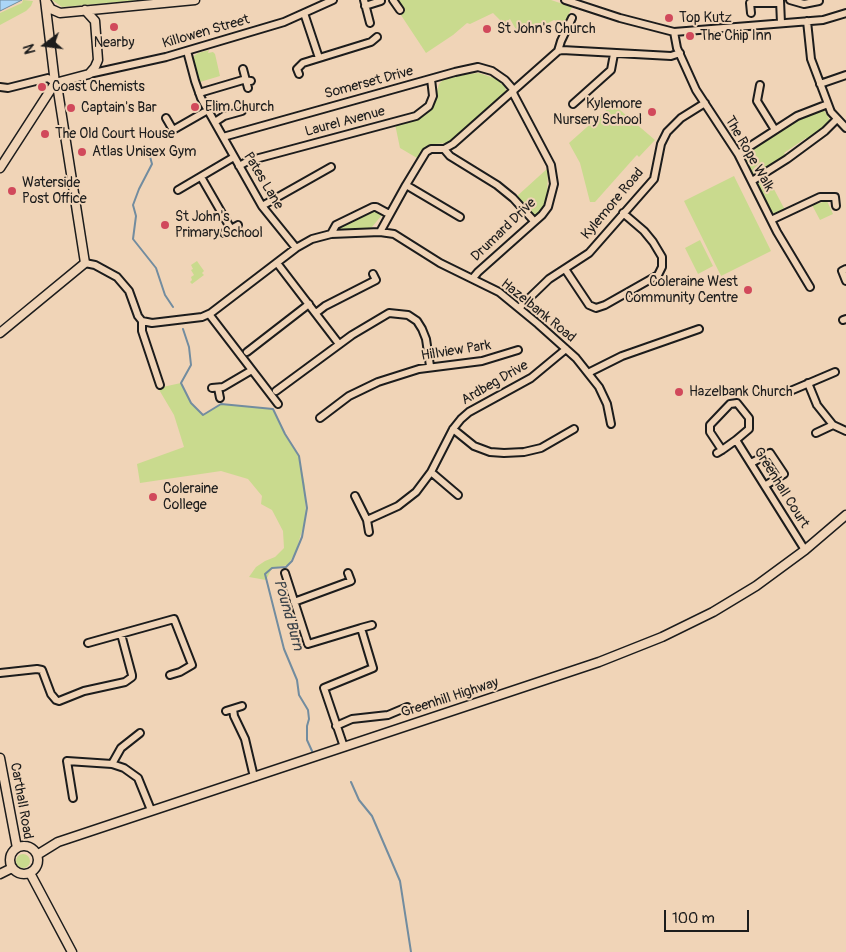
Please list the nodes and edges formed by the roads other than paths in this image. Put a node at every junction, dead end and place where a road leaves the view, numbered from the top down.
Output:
1 (195, 0) edge
2 (333, 0) edge
3 (394, 0) edge
4 (565, 0) edge
5 (790, 0) edge
6 (381, 1) edge
7 (780, 1) edge
8 (820, 2) edge
9 (364, 3) edge
10 (47, 5) edge
11 (110, 8) junction
12 (85, 10) junction
13 (400, 10) dead end
14 (60, 13) junction
15 (304, 13) junction
16 (751, 13) dead end
17 (846, 13) edge
18 (572, 18) dead end
19 (95, 22) junction
20 (807, 22) junction
21 (48, 23) junction
22 (370, 23) dead end
23 (781, 23) junction
24 (674, 32) junction
25 (377, 38) dead end
26 (187, 50) junction
27 (558, 51) junction
28 (680, 53) junction
29 (614, 54) junction
30 (319, 58) junction
31 (98, 60) junction
32 (114, 68) junction
33 (243, 69) dead end
34 (89, 74) junction
35 (299, 74) dead end
36 (846, 75) edge
37 (431, 79) junction
38 (249, 80) junction
39 (55, 83) junction
40 (820, 84) junction
41 (760, 85) dead end
42 (0, 87) edge
43 (248, 88) dead end
44 (513, 92) junction
45 (199, 93) junction
46 (704, 103) junction
47 (573, 104) dead end
48 (828, 104) junction
49 (208, 110) junction
50 (242, 111) dead end
51 (166, 118) dead end
52 (837, 119) junction
53 (214, 122) junction
54 (846, 128) edge
55 (775, 130) junction
56 (223, 137) junction
57 (444, 149) junction
58 (738, 154) junction
59 (234, 157) junction
60 (239, 166) junction
61 (331, 167) dead end
62 (0, 168) edge
63 (201, 177) junction
64 (752, 181) junction
65 (406, 185) junction
66 (178, 190) dead end
67 (262, 206) junction
68 (836, 206) dead end
69 (623, 213) junction
70 (389, 214) junction
71 (460, 217) dead end
72 (772, 220) junction
73 (534, 221) junction
74 (238, 225) dead end
75 (231, 229) junction
76 (380, 232) junction
77 (224, 233) dead end
78 (331, 234) junction
79 (296, 248) junction
80 (85, 263) junction
81 (277, 263) junction
82 (565, 269) junction
83 (846, 269) edge
84 (373, 274) dead end
85 (473, 278) junction
86 (846, 282) edge
87 (810, 286) dead end
88 (309, 304) junction
89 (520, 308) junction
90 (316, 313) junction
91 (209, 314) junction
92 (142, 321) junction
93 (699, 329) dead end
94 (0, 332) edge
95 (339, 344) junction
96 (518, 350) dead end
97 (566, 350) junction
98 (247, 352) dead end
99 (430, 366) junction
100 (252, 370) junction
101 (835, 372) dead end
102 (588, 373) junction
103 (808, 384) junction
104 (160, 386) dead end
105 (276, 391) dead end
106 (788, 392) dead end
107 (220, 398) dead end
108 (278, 404) dead end
109 (320, 418) dead end
110 (611, 424) dead end
111 (833, 425) junction
112 (453, 428) junction
113 (574, 429) dead end
114 (846, 430) edge
115 (816, 434) dead end
116 (736, 440) junction
117 (751, 463) junction
118 (431, 472) junction
119 (766, 485) junction
120 (458, 495) dead end
121 (355, 496) dead end
122 (846, 515) edge
123 (367, 520) junction
124 (369, 532) dead end
125 (805, 550) junction
126 (285, 573) dead end
127 (348, 573) dead end
128 (294, 602) junction
129 (372, 625) dead end
130 (361, 628) junction
131 (121, 634) junction
132 (88, 644) dead end
133 (0, 674) edge
134 (170, 675) dead end
135 (242, 706) dead end
136 (407, 707) dead end
137 (336, 726) junction
138 (137, 737) dead end
139 (344, 747) junction
140 (0, 758) edge
141 (112, 764) junction
142 (254, 777) junction
143 (73, 798) dead end
144 (151, 810) junction
145 (17, 848) junction
146 (37, 855) junction
147 (12, 868) junction
148 (30, 873) junction
149 (0, 874) edge
150 (72, 952) edge

1 - 11 main road
2 - 15 street, Killowen Street
3 - 13 street
4 - 24 street
5 - 8 street
6 - 9 street
7 - 16 street
7 - 23 street
9 - 22 street
10 - 14 main road
10 - 21 main road
11 - 12 main road
11 - 19 main road
12 - 14 main road
12 - 19 main road
14 - 21 main road
15 - 26 street, Killowen Street
15 - 30 street
17 - 20 street
18 - 27 street
19 - 31 main road
20 - 23 street
20 - 40 street
21 - 39 main road
23 - 24 street
24 - 28 street, The Rope Walk
25 - 30 street
26 - 32 street, Killowen Street
26 - 45 street, Pates Lane
27 - 29 street
27 - 44 street
28 - 29 street
28 - 46 street, The Rope Walk
29 - 47 street
30 - 35 street
31 - 32 street
31 - 34 main road
32 - 34 street, Killowen Street
33 - 38 street
34 - 39 main road, Killowen Street
36 - 40 street
37 - 44 street, Somerset Drive
37 - 56 street, Somerset Drive
37 - 60 street, Laurel Avenue
38 - 43 street
38 - 45 street
39 - 42 street
39 - 62 main road
39 - 80 main road
40 - 48 street
41 - 55 street
44 - 57 street
44 - 73 street, Drumard Drive
45 - 49 street, Pates Lane
46 - 58 street, The Rope Walk
46 - 69 street, Kylemore Road
48 - 52 street
48 - 55 street
49 - 51 street
49 - 53 street, Pates Lane
50 - 53 street
52 - 54 street
52 - 64 street
53 - 56 street, Pates Lane
55 - 58 street
56 - 59 street, Pates Lane
57 - 65 street
57 - 73 street
58 - 64 street, The Rope Walk
59 - 60 street, Pates Lane
59 - 63 street
60 - 67 street, Pates Lane
61 - 67 street
63 - 66 street
63 - 75 street
64 - 72 street, The Rope Walk
65 - 70 street
65 - 71 street
67 - 79 street, Pates Lane
68 - 72 street
69 - 82 street, Kylemore Road
69 - 82 street
70 - 76 street
70 - 78 street, Hazelbank Road
72 - 87 street, The Rope Walk
73 - 85 street, Drumard Drive
74 - 75 street
75 - 77 street
76 - 78 street, Hazelbank Road
76 - 85 street, Hazelbank Road
78 - 79 street, Hazelbank Road
79 - 81 street, Hazelbank Road
80 - 92 street
80 - 94 main road
81 - 88 street
81 - 91 street, Hazelbank Road
82 - 89 street, Kylemore Road
83 - 86 street
84 - 90 street
85 - 89 street, Hazelbank Road
88 - 90 street
88 - 98 street
89 - 97 street, Hazelbank Road
90 - 95 street
91 - 92 street, Hazelbank Road
91 - 100 street
92 - 104 street
93 - 102 street
95 - 99 street
95 - 105 street
96 - 99 street, Hillview Park
97 - 102 street, Hazelbank Road
97 - 112 street, Ardbeg Drive
99 - 109 street, Hillview Park
100 - 107 street
100 - 108 street
101 - 103 street
102 - 110 street, Hazelbank Road
103 - 106 street
103 - 111 street
111 - 114 street
111 - 115 street
112 - 113 street
112 - 118 street, Ardbeg Drive
116 - 116 street, Greenhall Court
116 - 117 street, Greenhall Court
117 - 119 street, Greenhall Court
117 - 119 street
118 - 120 street
118 - 123 street, Ardbeg Drive
119 - 125 street, Greenhall Court
121 - 123 street
122 - 125 main road, Greenhill Highway
123 - 124 street
125 - 139 main road, Greenhill Highway
126 - 128 street
127 - 128 street
128 - 130 street
129 - 130 street
130 - 137 street
131 - 132 street
131 - 133 street
131 - 134 street
135 - 142 street
136 - 137 street
137 - 139 street
138 - 141 street
139 - 142 main road, Greenhill Highway
140 - 145 main road, Carthall Road
141 - 143 street
141 - 144 street
142 - 144 main road, Greenhill Highway
144 - 146 main road, Greenhill Highway
145 - 146 main road
145 - 147 main road
146 - 148 main road
147 - 148 main road
147 - 149 main road
148 - 150 main road

